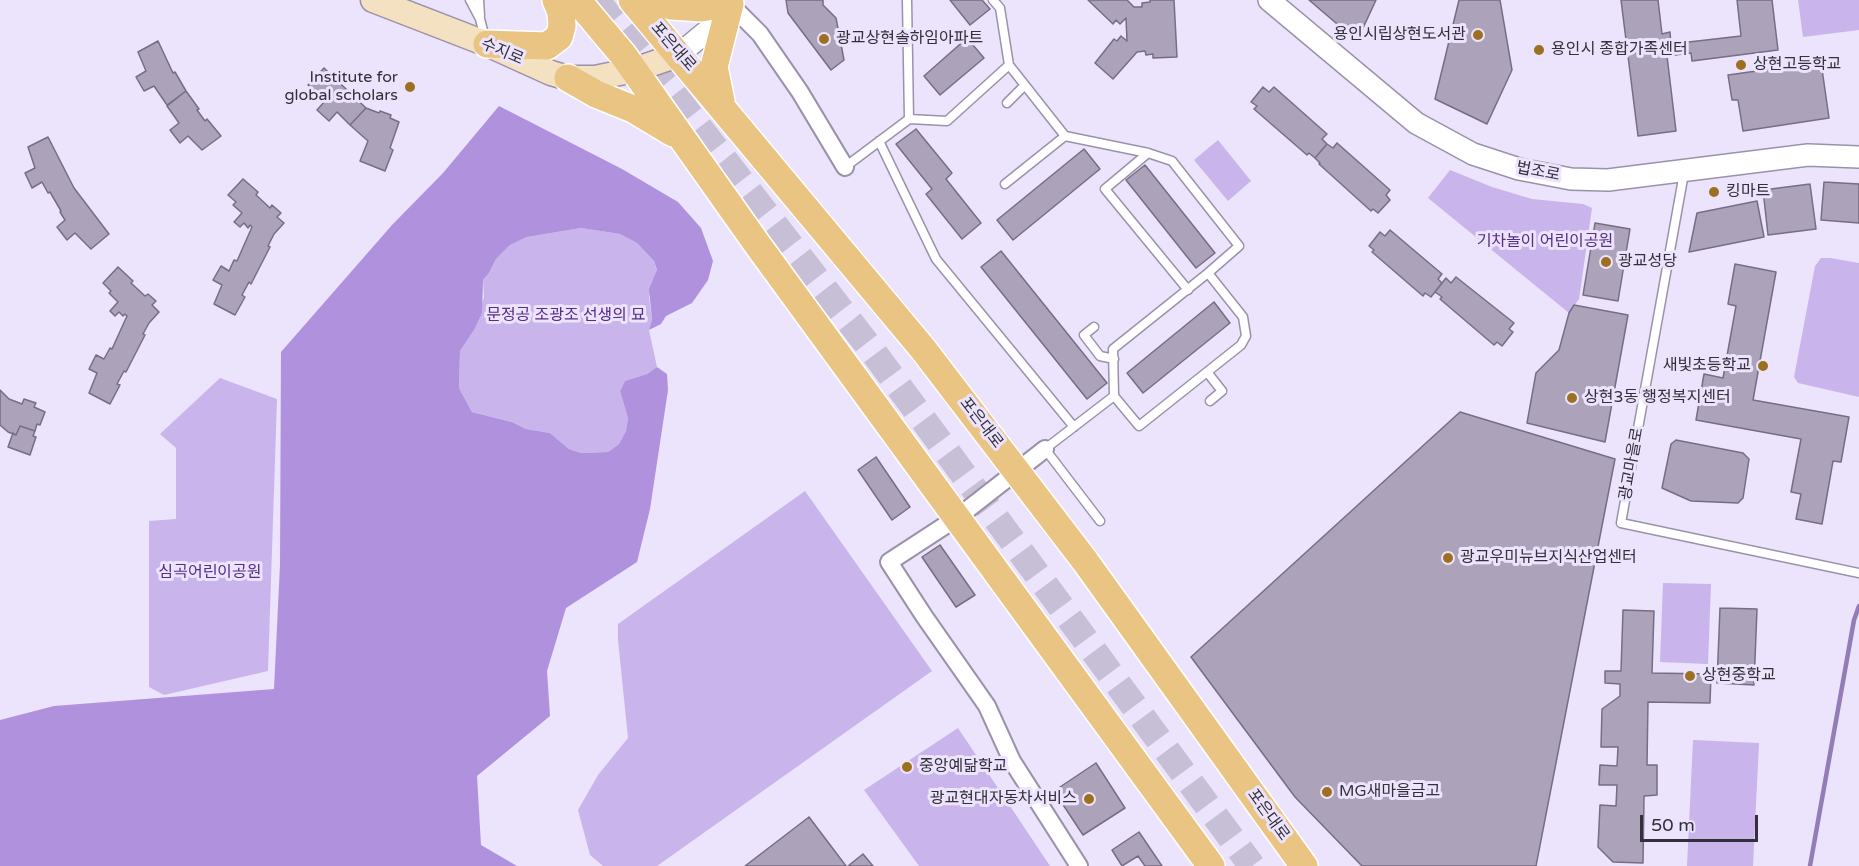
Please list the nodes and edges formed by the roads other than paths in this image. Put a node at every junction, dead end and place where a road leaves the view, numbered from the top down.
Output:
1 (373, 0) edge
2 (470, 0) edge
3 (479, 0) edge
4 (556, 0) edge
5 (577, 0) edge
6 (632, 0) edge
7 (653, 0) edge
8 (907, 0) edge
9 (993, 0) edge
10 (1269, 0) edge
11 (731, 2) edge
12 (484, 32) junction
13 (678, 55) junction
14 (1009, 65) junction
15 (634, 70) junction
16 (568, 78) junction
17 (1025, 86) junction
18 (1006, 103) dead end
19 (723, 108) junction
20 (909, 119) junction
21 (1065, 136) junction
22 (682, 138) junction
23 (879, 141) junction
24 (1148, 153) junction
25 (1859, 157) edge
26 (846, 167) joint
27 (1685, 169) junction
28 (1005, 184) dead end
29 (1208, 273) junction
30 (1188, 290) junction
31 (1094, 327) dead end
32 (1114, 359) junction
33 (1207, 372) junction
34 (1114, 396) junction
35 (1210, 401) dead end
36 (1074, 427) junction
37 (1045, 449) junction
38 (1017, 471) junction
39 (958, 517) junction
40 (1100, 522) dead end
41 (1859, 573) edge
42 (1079, 866) edge
43 (1210, 866) edge
44 (1304, 866) edge

1 - 12 main road, 수지로
2 - 12 lane
3 - 12 lane
4 - 12 main road
5 - 15 main road
6 - 13 main road, 포은대로
7 - 11 main road
8 - 20 lane
9 - 14 lane
10 - 27 street, 법조로
11 - 13 street
11 - 19 main road
11 - 26 street
12 - 16 main road, 수지로
13 - 15 main road, 수지로
13 - 19 main road, 포은대로
14 - 17 lane
14 - 20 lane
15 - 16 main road, 수지로
15 - 22 main road
16 - 22 main road
17 - 18 lane
17 - 21 lane
19 - 38 main road, 포은대로
20 - 23 lane
21 - 24 lane
21 - 28 lane
22 - 39 main road
23 - 26 lane
23 - 36 lane
24 - 29 lane
24 - 30 lane
25 - 27 street, 법조로
27 - 41 lane, 광교마을로
29 - 30 lane
29 - 33 lane
30 - 32 lane
31 - 32 lane
32 - 34 lane
33 - 34 lane
33 - 35 lane
34 - 36 lane
36 - 37 lane
37 - 38 street
37 - 40 lane
38 - 39 street
38 - 44 main road, 포은대로
39 - 42 street
39 - 43 main road

